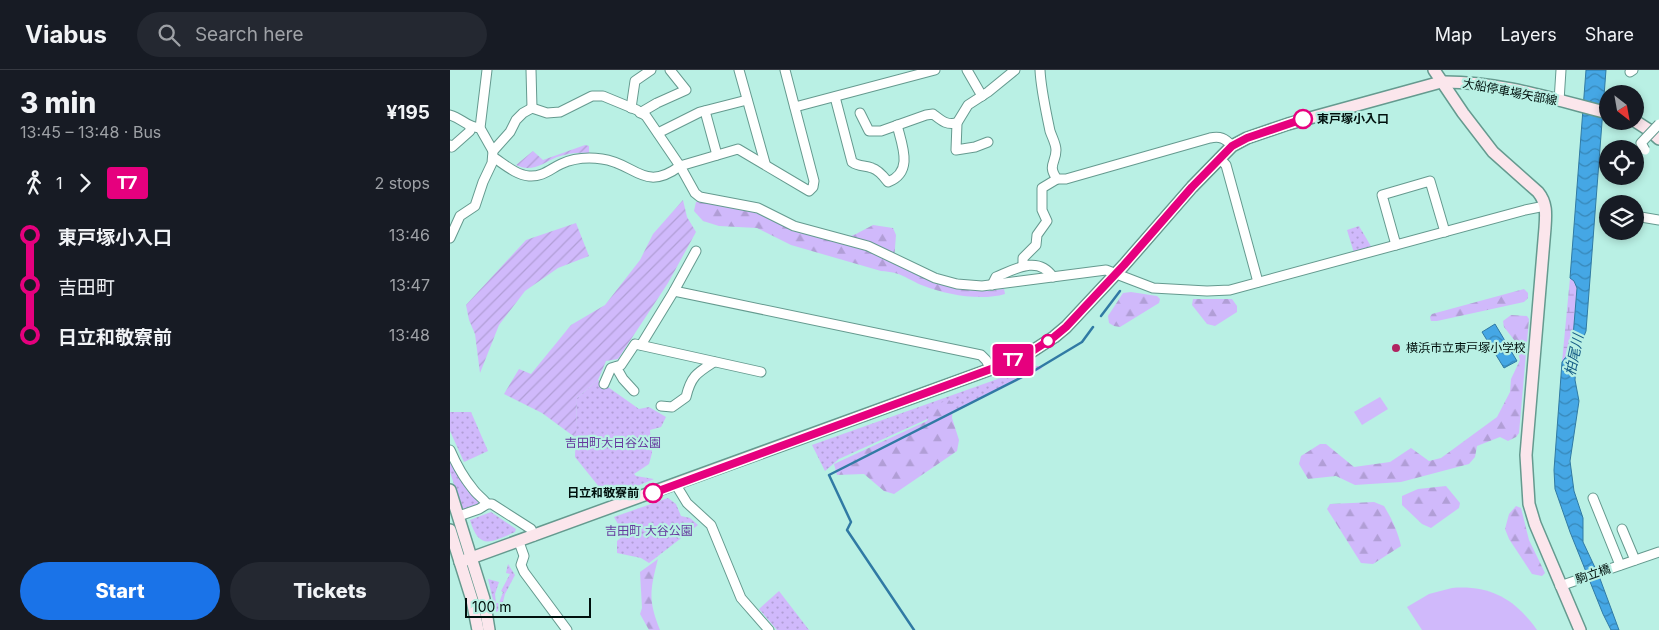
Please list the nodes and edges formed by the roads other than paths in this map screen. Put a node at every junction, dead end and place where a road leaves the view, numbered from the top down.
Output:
1 (487, 70) edge
2 (531, 70) edge
3 (651, 70) edge
4 (670, 70) edge
5 (740, 70) edge
6 (785, 70) edge
7 (936, 70) edge
8 (967, 70) edge
9 (1015, 70) edge
10 (1040, 70) edge
11 (1434, 70) edge
12 (1561, 70) edge
13 (1441, 82) junction
14 (982, 96) junction
15 (835, 97) junction
16 (747, 100) junction
17 (1561, 101) junction
18 (795, 107) junction
19 (532, 108) junction
20 (631, 108) junction
21 (705, 111) junction
22 (1599, 111) edge
23 (640, 112) junction
24 (860, 113) dead end
25 (450, 115) edge
26 (957, 122) junction
27 (1659, 124) edge
28 (897, 125) junction
29 (1644, 127) edge
30 (475, 128) junction
31 (658, 133) junction
32 (1659, 140) edge
33 (988, 142) dead end
34 (450, 145) edge
35 (1232, 146) junction
36 (1645, 150) dead end
37 (493, 154) junction
38 (717, 155) junction
39 (1219, 158) junction
40 (765, 163) junction
41 (680, 166) junction
42 (1057, 178) junction
43 (1545, 206) junction
44 (1644, 218) edge
45 (1659, 220) edge
46 (1445, 232) junction
47 (450, 238) edge
48 (1396, 245) junction
49 (696, 251) dead end
50 (1023, 266) junction
51 (1116, 273) junction
52 (1053, 277) junction
53 (1258, 282) junction
54 (992, 285) junction
55 (674, 291) junction
56 (641, 345) junction
57 (714, 362) junction
58 (616, 367) junction
59 (991, 369) junction
60 (761, 372) dead end
61 (604, 384) dead end
62 (634, 391) dead end
63 (661, 406) dead end
64 (450, 450) edge
65 (676, 484) junction
66 (450, 490) edge
67 (1592, 498) dead end
68 (487, 504) junction
69 (458, 516) junction
70 (1622, 529) dead end
71 (450, 530) edge
72 (534, 536) junction
73 (519, 542) junction
74 (1659, 552) edge
75 (472, 558) junction
76 (1635, 560) junction
77 (460, 562) junction
78 (1618, 565) junction
79 (1565, 584) junction
80 (478, 630) edge
81 (489, 630) edge
82 (568, 630) edge
83 (769, 630) edge
84 (1580, 630) edge

1 - 30 street
2 - 19 street
3 - 20 street
4 - 23 street
5 - 16 street
6 - 18 street
7 - 15 street
8 - 14 street
9 - 14 street
10 - 42 street
11 - 13 street
12 - 17 street
13 - 17 street, 大船停車場矢部線
13 - 35 street, 大船停車場矢部線
13 - 43 street
14 - 26 street
15 - 18 street
15 - 28 street
16 - 21 street
16 - 40 street
17 - 22 street, 大船停車場矢部線
18 - 40 street
19 - 20 street
19 - 37 street
20 - 23 street
21 - 31 street
21 - 38 street
23 - 31 street
24 - 28 street
25 - 30 street
26 - 28 street
26 - 33 street
27 - 36 street, bridge
29 - 32 street
30 - 34 street
30 - 37 street
31 - 41 street
35 - 39 street, 大船停車場矢部線
35 - 42 street
37 - 41 street
37 - 47 street
38 - 40 street
38 - 41 street
39 - 51 street, 大船停車場矢部線
39 - 53 street
41 - 54 street
42 - 50 street
43 - 46 street
43 - 79 street
44 - 45 street
46 - 48 street
46 - 48 street
48 - 53 street
49 - 55 street
50 - 52 street
50 - 54 street
51 - 52 street
51 - 53 street
51 - 59 street, 大船停車場矢部線
52 - 54 street
55 - 56 street
55 - 59 street
56 - 57 street
56 - 58 street
57 - 60 street
57 - 63 street
58 - 61 street
58 - 62 street
59 - 65 street, 大船停車場矢部線
64 - 68 street
65 - 72 street, 大船停車場矢部線
65 - 83 street
66 - 69 street
67 - 78 street
68 - 69 street
68 - 72 street
69 - 75 street
70 - 76 street
71 - 77 street
72 - 73 street, 大船停車場矢部線
73 - 75 street, 大船停車場矢部線
73 - 82 street
74 - 76 street, 駒立橋
75 - 77 street, 大船停車場矢部線
75 - 81 street
76 - 78 street, 駒立橋
77 - 80 street
78 - 79 street, 駒立橋
79 - 84 street

